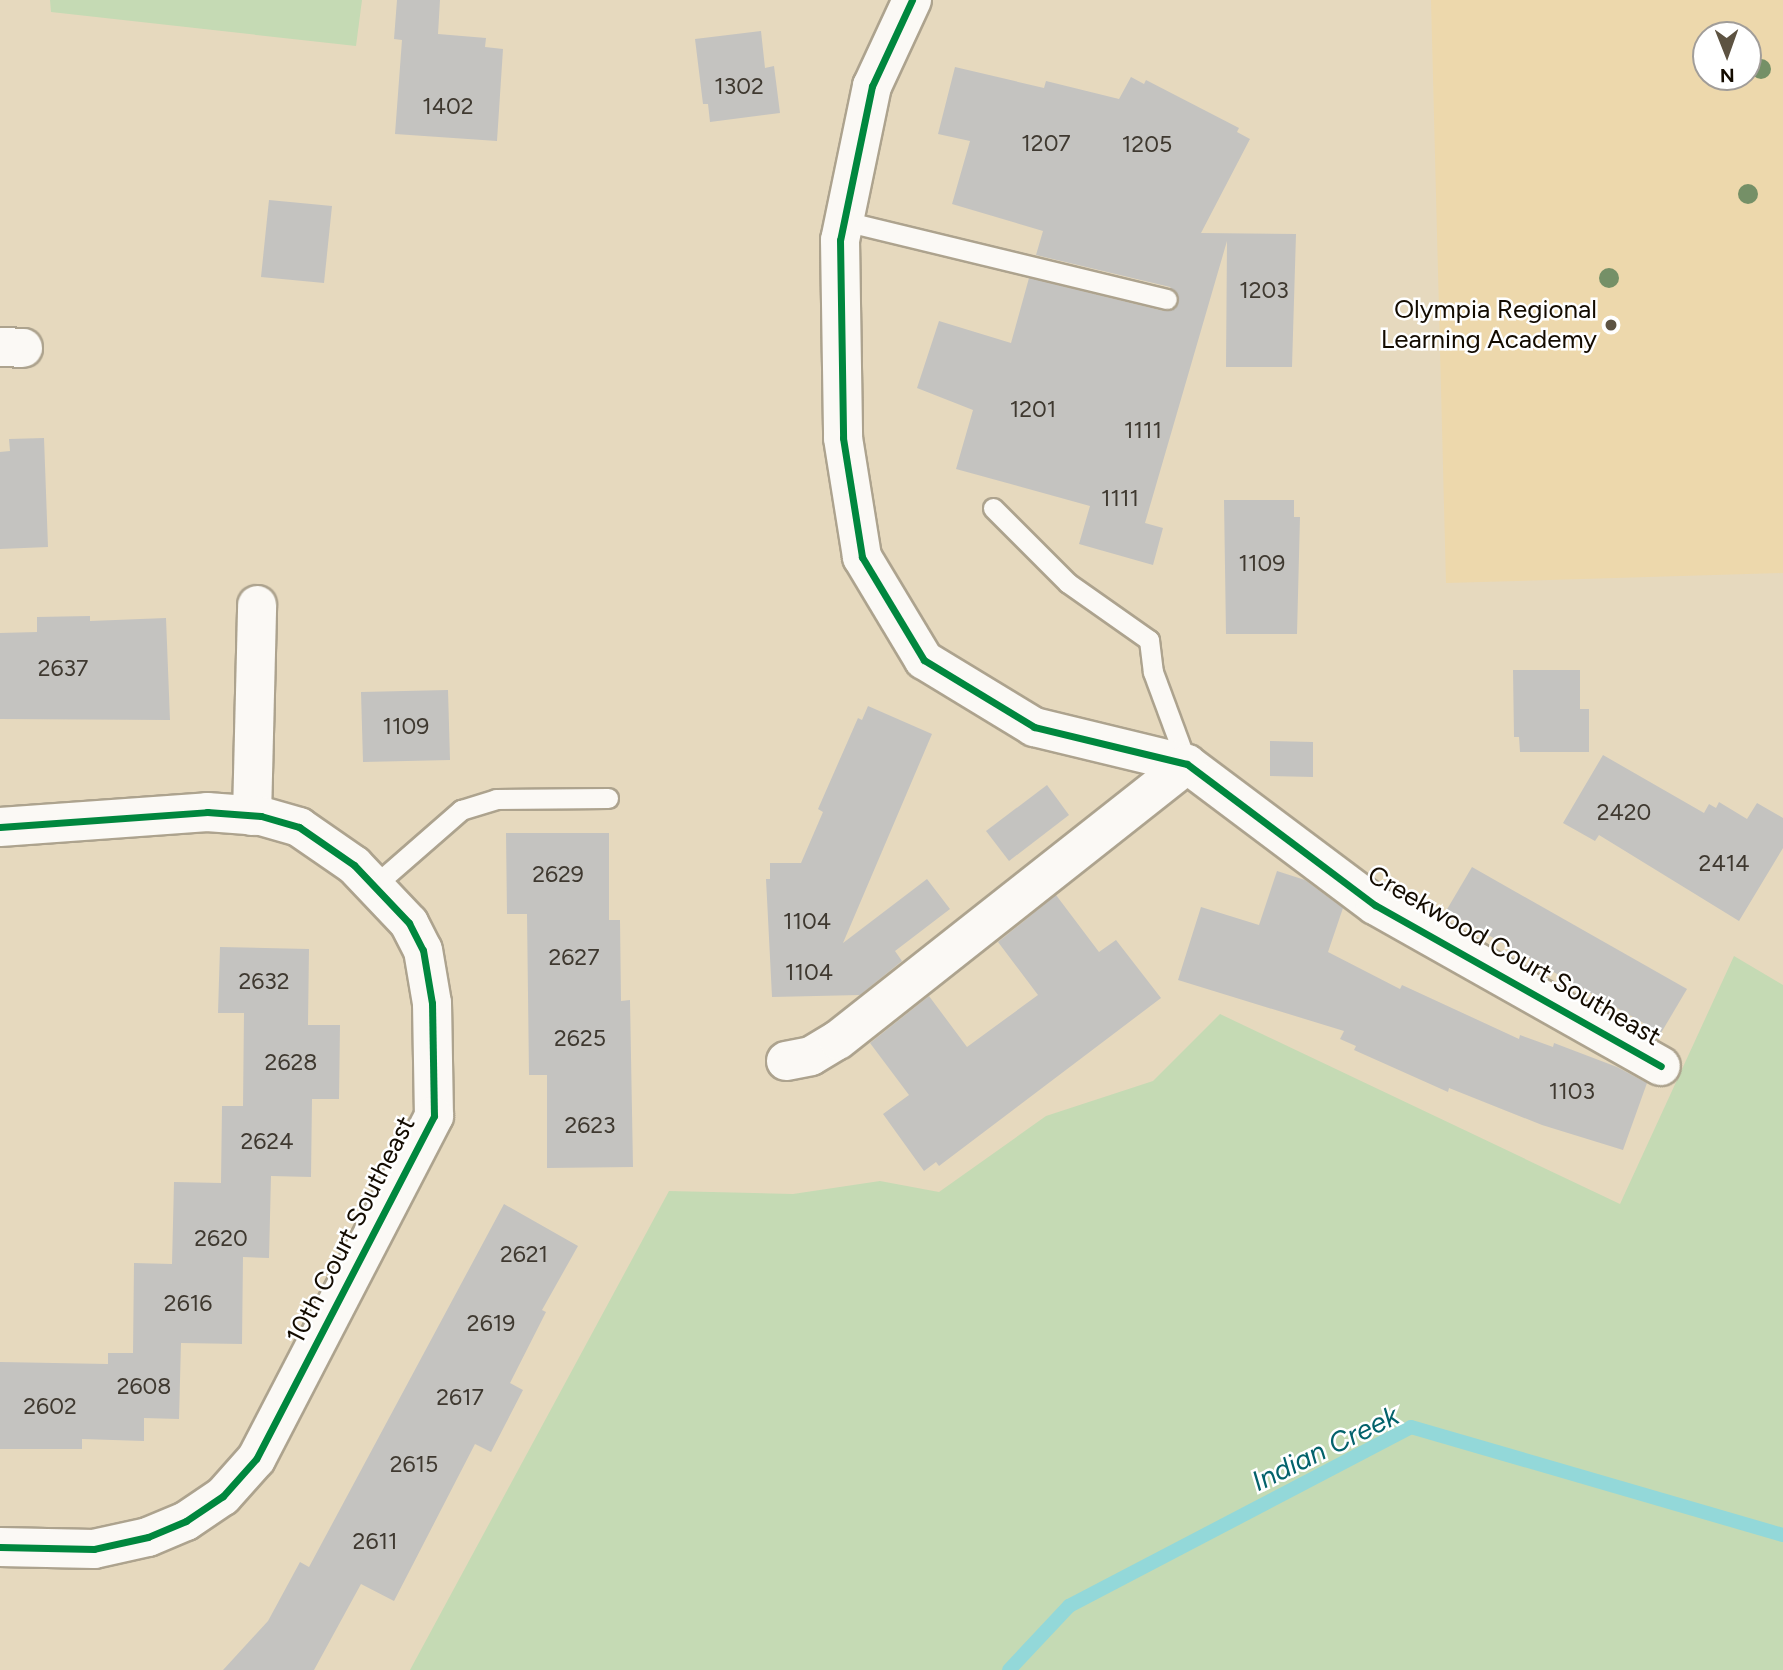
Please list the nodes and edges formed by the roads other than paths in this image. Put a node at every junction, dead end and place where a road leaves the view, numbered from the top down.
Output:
1 (912, 0) edge
2 (844, 221) junction
3 (1167, 299) dead end
4 (993, 508) dead end
5 (257, 605) dead end
6 (1187, 764) junction
7 (608, 797) dead end
8 (251, 816) junction
9 (0, 827) edge
10 (374, 886) junction
11 (786, 1061) dead end
12 (1661, 1066) dead end
13 (0, 1548) edge

1 - 2 street, Creekwood Court Southeast
2 - 3 lane
2 - 6 street, Creekwood Court Southeast
4 - 6 lane
5 - 8 street
6 - 11 street
6 - 12 street, Creekwood Court Southeast
7 - 10 lane
8 - 9 street, 10th Court Southeast
8 - 10 street, 10th Court Southeast
10 - 13 street, 10th Court Southeast

